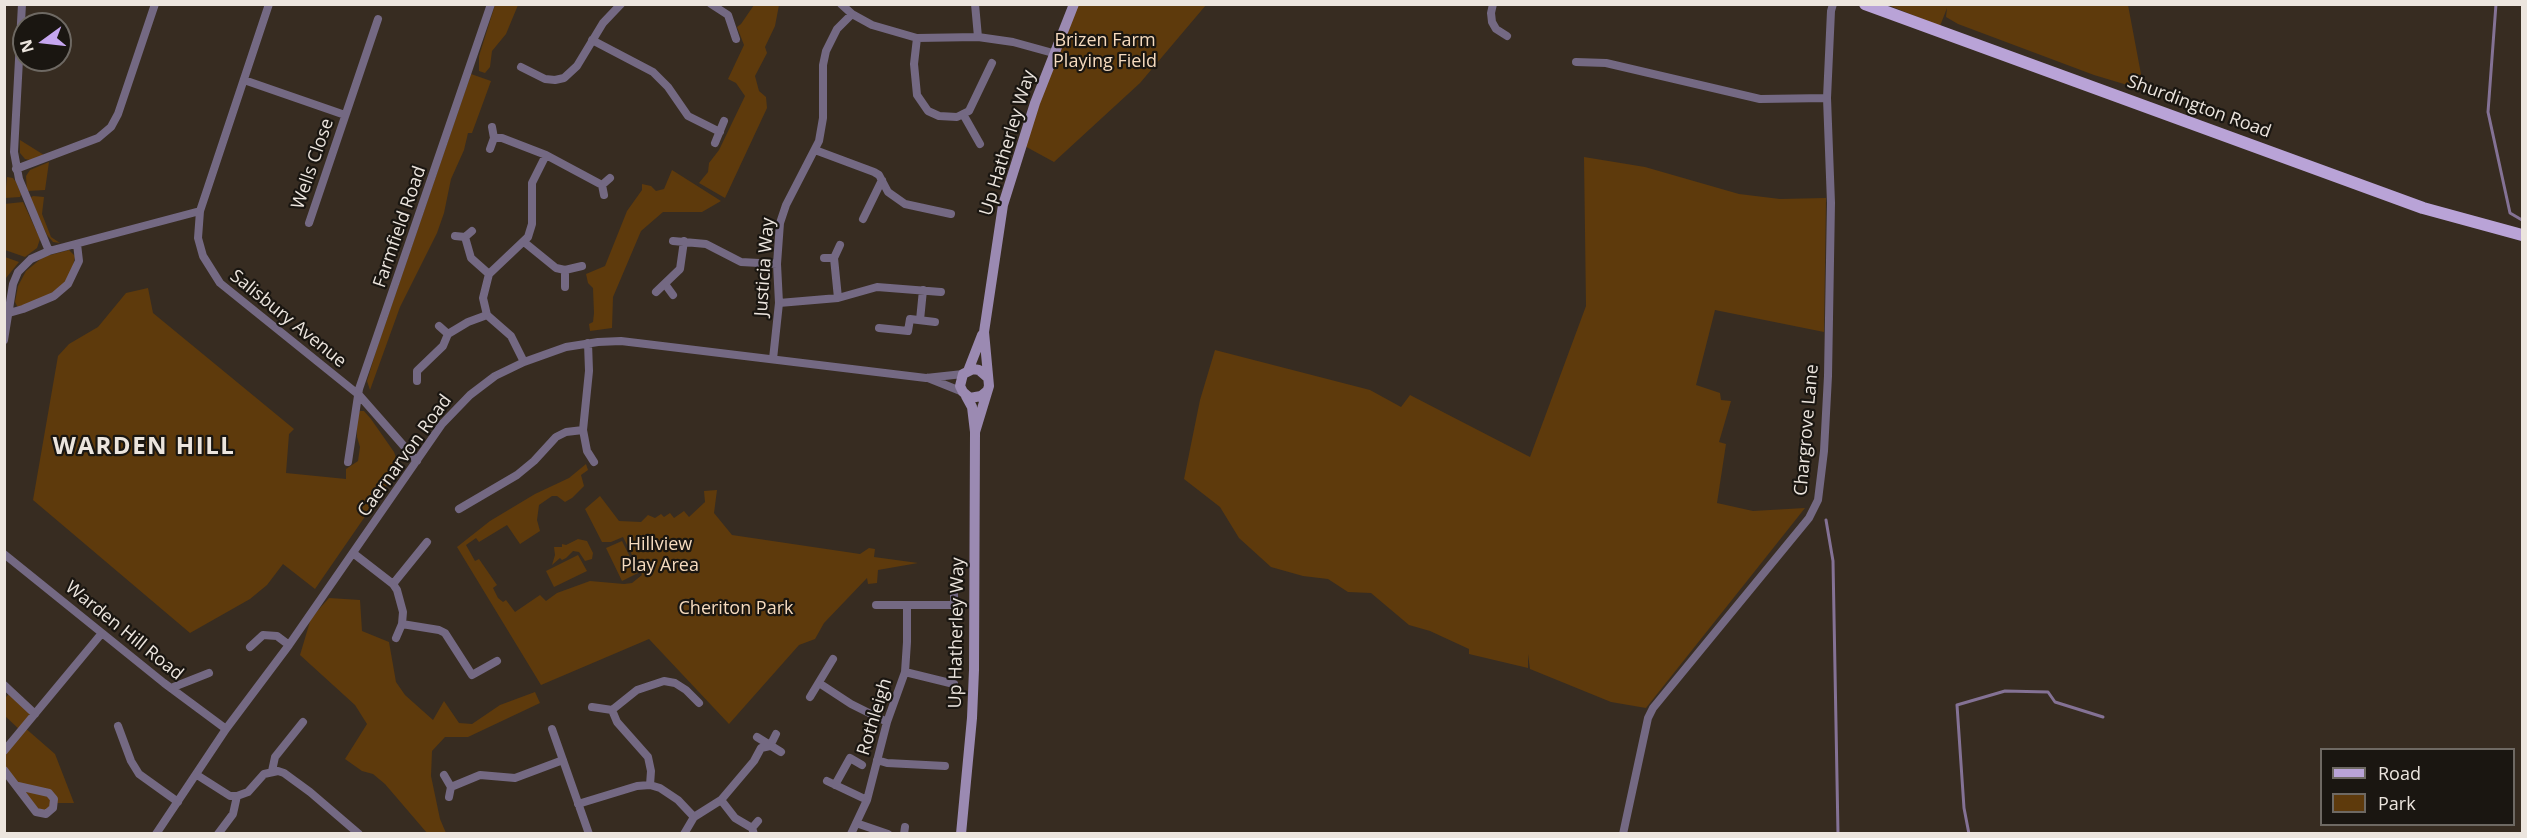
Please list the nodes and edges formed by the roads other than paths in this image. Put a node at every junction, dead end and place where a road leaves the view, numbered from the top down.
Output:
1 (22, 4) edge
2 (155, 4) edge
3 (268, 4) edge
4 (491, 4) edge
5 (621, 4) edge
6 (711, 4) edge
7 (842, 4) edge
8 (975, 4) edge
9 (1074, 4) edge
10 (1493, 4) edge
11 (1833, 4) edge
12 (1865, 4) edge
13 (852, 14) junction
14 (378, 19) dead end
15 (1507, 36) dead end
16 (978, 37) junction
17 (917, 38) junction
18 (736, 39) dead end
19 (592, 40) junction
20 (1053, 53) junction
21 (1576, 62) dead end
22 (992, 63) dead end
23 (521, 67) dead end
24 (244, 80) junction
25 (1827, 98) junction
26 (963, 114) junction
27 (345, 115) junction
28 (724, 121) dead end
29 (492, 128) dead end
30 (720, 132) junction
31 (494, 138) junction
32 (715, 143) dead end
33 (980, 144) dead end
34 (490, 149) dead end
35 (815, 150) junction
36 (546, 155) junction
37 (16, 168) junction
38 (610, 178) dead end
39 (882, 180) junction
40 (602, 185) junction
41 (604, 195) dead end
42 (200, 211) junction
43 (951, 214) dead end
44 (863, 219) dead end
45 (309, 223) dead end
46 (2523, 235) edge
47 (455, 236) dead end
48 (673, 241) dead end
49 (684, 241) junction
50 (524, 243) junction
51 (77, 244) junction
52 (840, 245) dead end
53 (49, 251) junction
54 (824, 258) dead end
55 (834, 258) junction
56 (777, 264) junction
57 (582, 267) dead end
58 (565, 270) junction
59 (489, 274) junction
60 (665, 284) junction
61 (565, 287) dead end
62 (923, 290) junction
63 (656, 292) dead end
64 (941, 292) dead end
65 (673, 295) dead end
66 (838, 298) junction
67 (778, 303) junction
68 (9, 313) junction
69 (487, 315) junction
70 (920, 320) junction
71 (935, 322) dead end
72 (439, 326) dead end
73 (879, 328) dead end
74 (984, 332) junction
75 (448, 334) junction
76 (4, 340) edge
77 (588, 343) junction
78 (773, 359) junction
79 (524, 362) junction
80 (965, 373) junction
81 (987, 377) junction
82 (926, 378) junction
83 (417, 381) dead end
84 (987, 391) junction
85 (964, 394) junction
86 (359, 395) junction
87 (583, 430) junction
88 (975, 432) junction
89 (348, 462) dead end
90 (417, 462) junction
91 (594, 462) dead end
92 (459, 510) dead end
93 (427, 542) dead end
94 (353, 553) junction
95 (4, 554) edge
96 (393, 584) junction
97 (954, 594) dead end
98 (876, 605) dead end
99 (907, 605) junction
100 (402, 624) junction
101 (102, 633) junction
102 (396, 638) dead end
103 (289, 645) junction
104 (250, 647) dead end
105 (833, 659) dead end
106 (497, 661) dead end
107 (905, 672) junction
108 (209, 673) dead end
109 (819, 683) junction
110 (4, 684) edge
111 (954, 684) dead end
112 (171, 688) junction
113 (810, 697) dead end
114 (699, 704) dead end
115 (592, 708) dead end
116 (612, 710) junction
117 (34, 714) junction
118 (303, 722) dead end
119 (887, 722) junction
120 (118, 726) dead end
121 (226, 729) junction
122 (552, 729) dead end
123 (776, 735) dead end
124 (770, 746) junction
125 (762, 748) junction
126 (4, 751) edge
127 (781, 752) dead end
128 (563, 760) junction
129 (877, 760) junction
130 (862, 765) dead end
131 (945, 766) dead end
132 (4, 770) edge
133 (272, 771) junction
134 (197, 775) junction
135 (444, 775) dead end
136 (650, 785) junction
137 (18, 786) junction
138 (451, 787) junction
139 (237, 796) junction
140 (449, 797) dead end
141 (721, 800) junction
142 (867, 800) junction
143 (178, 802) junction
144 (578, 804) junction
145 (694, 817) junction
146 (758, 821) dead end
147 (856, 823) junction
148 (753, 831) edge
149 (156, 834) edge
150 (218, 834) edge
151 (359, 834) edge
152 (588, 834) edge
153 (684, 834) edge
154 (851, 834) edge
155 (888, 834) edge
156 (961, 834) edge
157 (1623, 834) edge

1 - 37 street
2 - 37 street
3 - 24 street, Salisbury Avenue
4 - 86 street, Farmfield Road
5 - 19 street
6 - 18 street
7 - 13 street
8 - 16 street
9 - 20 street, Up Hatherley Way
10 - 15 street
11 - 25 street, Chargrove Lane
12 - 46 main road, Shurdington Road
13 - 17 street
13 - 35 street, Justicia Way
14 - 27 street, Wells Close
16 - 17 street
16 - 20 street
17 - 26 street
19 - 23 street
19 - 30 street
20 - 74 street, Up Hatherley Way
21 - 25 street
22 - 26 street
24 - 27 street, Wells Close
24 - 42 street, Salisbury Avenue
25 - 157 street, Chargrove Lane
26 - 33 street
27 - 45 street, Wells Close
28 - 30 street
29 - 31 street
30 - 32 street
31 - 34 street
31 - 36 street
35 - 39 street
35 - 56 street, Justicia Way
36 - 40 street
36 - 50 street
37 - 53 street
38 - 40 street
39 - 43 street
39 - 44 street
40 - 41 street
42 - 51 street
42 - 86 street, Salisbury Avenue
47 - 59 street
48 - 49 street
49 - 56 street
49 - 60 street
50 - 58 street
50 - 59 street
51 - 53 street
51 - 68 street
52 - 55 street
53 - 68 street
54 - 55 street
55 - 66 street
56 - 67 street, Justicia Way
57 - 58 street
58 - 61 street
59 - 69 street
60 - 63 street
60 - 65 street
62 - 64 street
62 - 66 street
62 - 70 street
66 - 67 street
67 - 78 street, Justicia Way
68 - 76 street
69 - 75 street
69 - 79 street
70 - 71 street
70 - 73 street
72 - 75 street
74 - 80 street, Up Hatherley Way
74 - 81 street, Up Hatherley Way
75 - 83 street
77 - 78 street, Caernarvon Road
77 - 79 street, Caernarvon Road
77 - 87 street
78 - 82 street, Caernarvon Road
79 - 90 street, Caernarvon Road
80 - 81 street
80 - 82 street, Caernarvon Road
80 - 85 street
81 - 84 street
82 - 85 street, Caernarvon Road
84 - 85 street
84 - 88 street, Up Hatherley Way
85 - 88 street, Up Hatherley Way
86 - 89 street, Farmfield Road
86 - 90 street, Salisbury Avenue
87 - 91 street
87 - 92 street
88 - 156 street, Up Hatherley Way
90 - 94 street, Caernarvon Road
93 - 96 street
94 - 96 street
94 - 103 street, Caernarvon Road
95 - 101 street, Warden Hill Road
96 - 100 street
97 - 99 street
98 - 99 street
99 - 107 street, Rothleigh
100 - 102 street
100 - 106 street
101 - 112 street, Warden Hill Road
101 - 117 street
103 - 104 street
103 - 121 street, Caernarvon Road
105 - 109 street
107 - 111 street
107 - 119 street, Rothleigh
108 - 112 street
109 - 113 street
109 - 119 street
110 - 117 street
112 - 121 street, Warden Hill Road
114 - 116 street
115 - 116 street
116 - 136 street
117 - 126 street
118 - 133 street
119 - 129 street, Rothleigh
120 - 143 street
121 - 134 street, Caernarvon Road
122 - 128 street
123 - 124 street
124 - 125 street
124 - 125 street
124 - 127 street
125 - 141 street
128 - 138 street
128 - 144 street
129 - 131 street
129 - 142 street, Rothleigh
130 - 142 street
132 - 137 street
133 - 139 street
133 - 151 street
134 - 139 street
134 - 143 street, Caernarvon Road
135 - 138 street
136 - 144 street
136 - 145 street
137 - 137 street
138 - 140 street
139 - 150 street
141 - 145 street
141 - 148 street
142 - 147 street, Rothleigh
143 - 149 street, Caernarvon Road
144 - 152 street
145 - 153 street
146 - 148 street
147 - 154 street, Rothleigh
147 - 155 street

